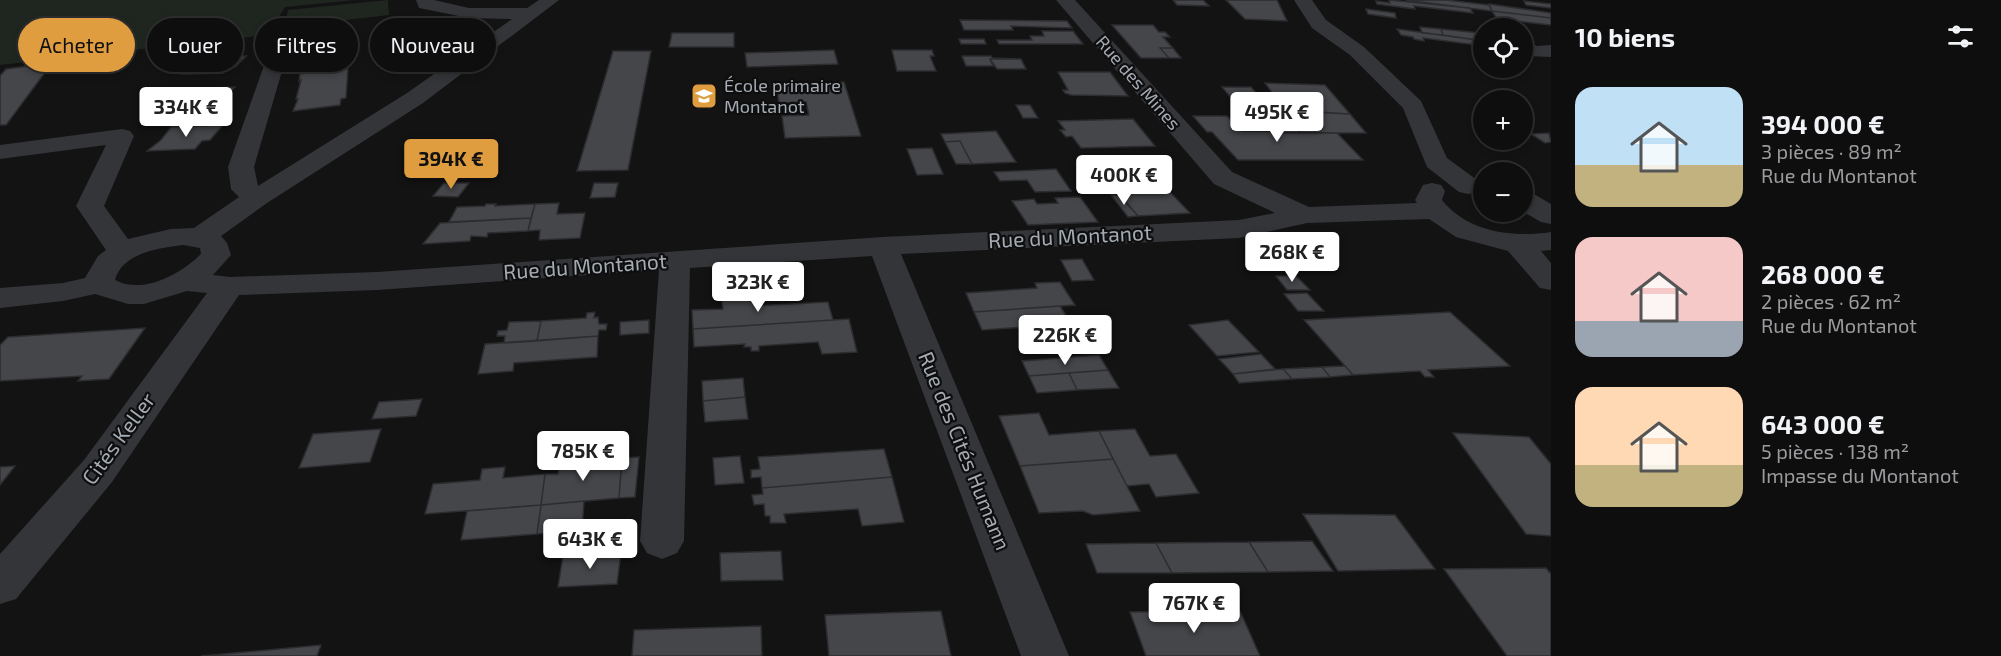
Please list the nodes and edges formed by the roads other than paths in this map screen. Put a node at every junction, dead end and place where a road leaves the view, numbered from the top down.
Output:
1 (425, 0) edge
2 (550, 0) edge
3 (1065, 0) edge
4 (1303, 0) edge
5 (530, 14) junction
6 (1551, 51) edge
7 (1533, 52) edge
8 (271, 72) edge
9 (0, 152) edge
10 (1473, 185) edge
11 (1473, 187) edge
12 (258, 197) junction
13 (1434, 211) junction
14 (1307, 215) junction
15 (200, 237) junction
16 (1551, 241) edge
17 (1518, 244) junction
18 (883, 246) junction
19 (123, 253) junction
20 (675, 261) junction
21 (1551, 281) edge
22 (185, 282) junction
23 (99, 284) junction
24 (230, 286) junction
25 (0, 298) edge
26 (662, 541) dead end
27 (0, 585) edge
28 (1045, 656) edge

1 - 5 street
2 - 5 street
3 - 14 street, Rue des Mines
4 - 10 street
5 - 12 street
6 - 7 street
8 - 12 street
9 - 19 street
11 - 13 street
12 - 15 street
13 - 14 street
13 - 17 street
14 - 18 street, Rue du Montanot
15 - 19 street
15 - 22 street
16 - 17 street
17 - 21 street
18 - 20 street, Rue du Montanot
18 - 28 street, Rue des Cités Humann
19 - 23 street
20 - 24 street, Rue du Montanot
20 - 26 street
22 - 23 street
22 - 24 street, Rue du Montanot
23 - 25 street
24 - 27 street, Cités Keller

